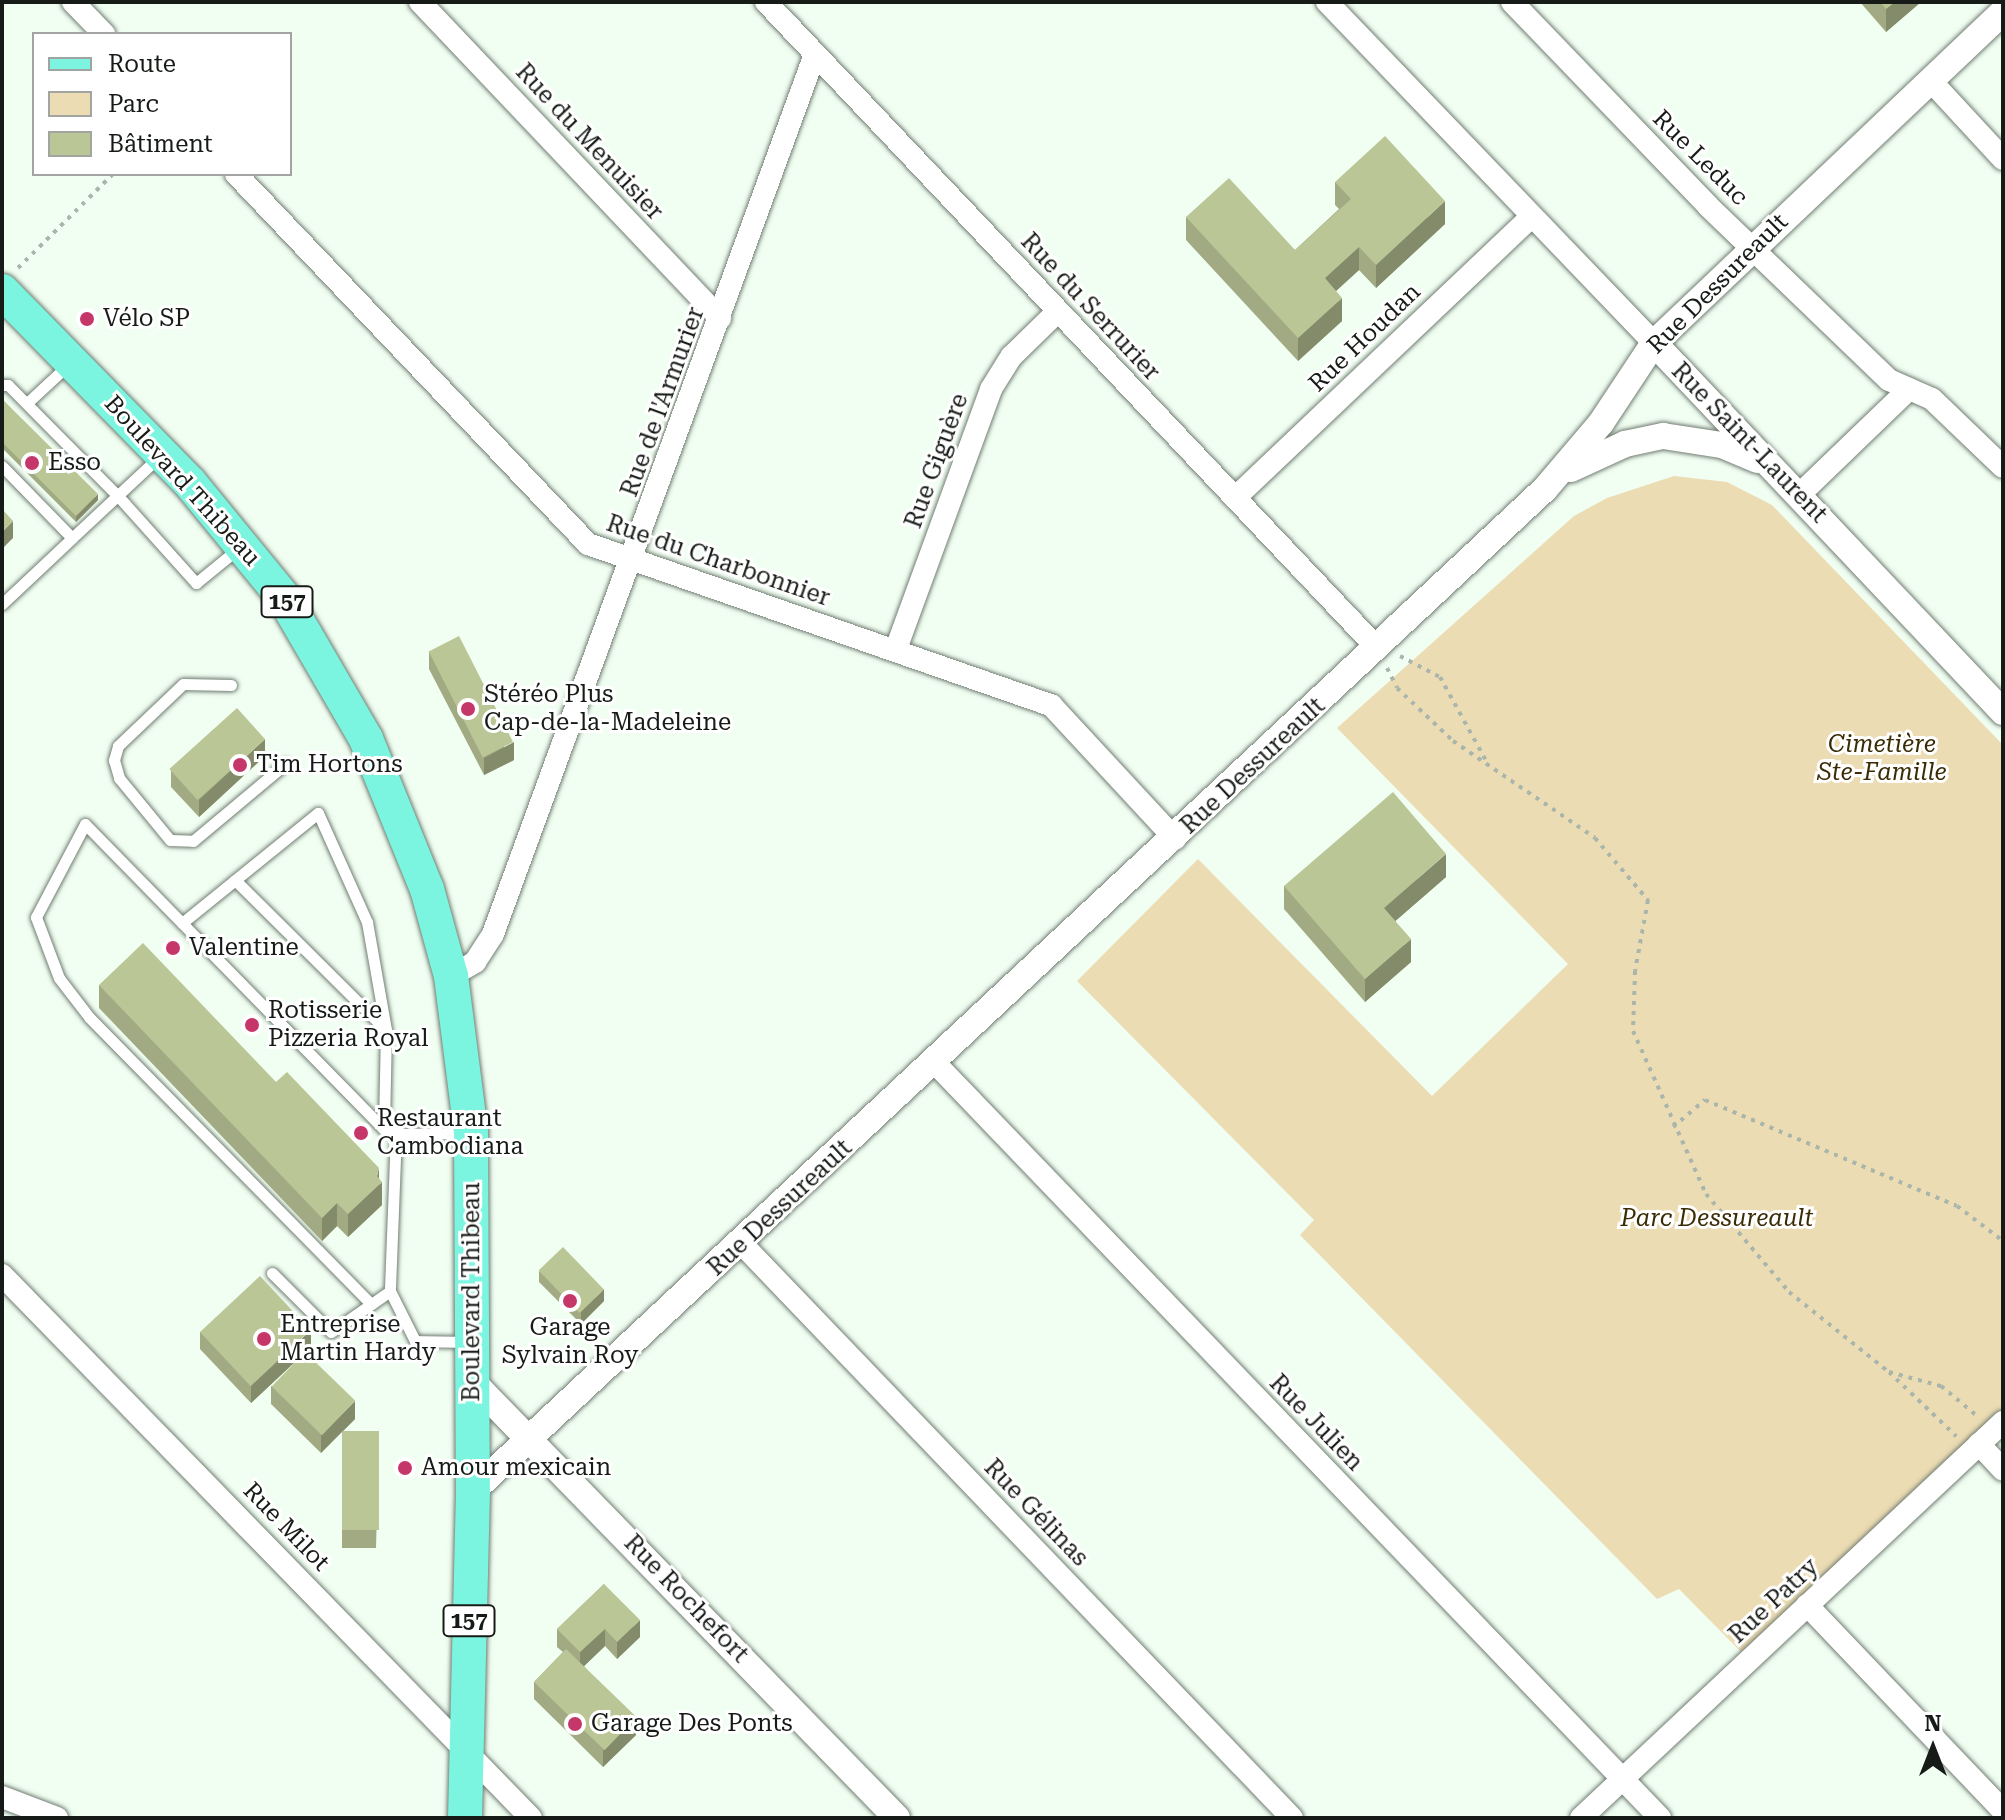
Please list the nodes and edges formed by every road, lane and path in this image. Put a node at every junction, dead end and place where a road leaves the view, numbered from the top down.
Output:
1 (73, 2) edge
2 (420, 2) edge
3 (766, 2) edge
4 (1512, 2) edge
5 (1341, 7) edge
6 (2003, 12) edge
7 (102, 32) edge
8 (815, 54) junction
9 (1931, 81) junction
10 (2003, 159) edge
11 (111, 176) edge
12 (238, 176) edge
13 (1531, 217) junction
14 (1754, 247) junction
15 (5, 299) edge
16 (1058, 311) junction
17 (720, 318) junction
18 (1654, 343) junction
19 (72, 362) junction
20 (2, 385) edge
21 (1909, 389) junction
22 (27, 403) junction
23 (162, 454) junction
24 (2, 466) edge
25 (2003, 467) edge
26 (1779, 474) junction
27 (1557, 477) junction
28 (1799, 495) junction
29 (118, 496) junction
30 (1235, 498) junction
31 (72, 538) junction
32 (242, 545) junction
33 (633, 560) junction
34 (2, 604) edge
35 (896, 649) junction
36 (1389, 652) junction
37 (1389, 672) dead end
38 (231, 685) dead end
39 (2003, 712) edge
40 (1486, 761) junction
41 (285, 764) dead end
42 (1175, 839) junction
43 (235, 880) junction
44 (182, 923) junction
45 (451, 976) junction
46 (386, 1030) junction
47 (935, 1063) junction
48 (1673, 1127) junction
49 (390, 1130) junction
50 (471, 1133) junction
51 (2003, 1241) edge
52 (742, 1244) junction
53 (272, 1273) dead end
54 (2, 1275) edge
55 (390, 1291) junction
56 (371, 1304) junction
57 (473, 1342) junction
58 (1889, 1372) junction
59 (473, 1382) junction
60 (1977, 1414) dead end
61 (2003, 1422) edge
62 (1953, 1435) dead end
63 (531, 1440) junction
64 (1979, 1444) junction
65 (2003, 1470) edge
66 (473, 1491) junction
67 (1807, 1605) junction
68 (466, 1750) junction
69 (1623, 1779) junction
70 (2, 1797) edge
71 (2003, 1811) edge
72 (57, 1818) edge
73 (465, 1818) edge
74 (531, 1818) edge
75 (897, 1818) edge
76 (1292, 1818) edge
77 (1581, 1818) edge
78 (1660, 1818) edge

1 - 7 street
2 - 17 street, Rue du Menuisier
3 - 8 street, Rue du Serrurier
4 - 14 street, Rue Leduc
5 - 13 street, Rue Saint-Laurent
6 - 9 street, Rue Dessureault
8 - 16 street, Rue du Serrurier
8 - 17 street, Rue de l'Armurier
9 - 10 street
9 - 14 street, Rue Dessureault
11 - 15 path
12 - 33 street, Rue du Charbonnier
13 - 18 street, Rue Saint-Laurent
13 - 30 street, Rue Houdan
14 - 18 street, Rue Dessureault
14 - 21 street, Rue Leduc
15 - 19 main road, Boulevard Thibeau / 157
16 - 30 street, Rue du Serrurier
16 - 35 street, Rue Giguère
17 - 33 street, Rue de l'Armurier
18 - 26 street, Rue Saint-Laurent
18 - 27 street, Rue Dessureault
19 - 22 lane
19 - 23 main road, Boulevard Thibeau / 157
20 - 22 lane
21 - 25 street, Rue Leduc
21 - 28 street
22 - 29 lane
23 - 29 lane
23 - 32 main road, Boulevard Thibeau / 157
24 - 31 lane
26 - 27 street
26 - 28 street, Rue Saint-Laurent
27 - 36 street, Rue Dessureault
28 - 39 street, Rue Saint-Laurent
29 - 31 lane
29 - 32 lane
30 - 36 street, Rue du Serrurier
31 - 34 lane
32 - 45 main road, Boulevard Thibeau / 157
33 - 35 street, Rue du Charbonnier
33 - 45 street, Rue de l'Armurier
35 - 42 street, Rue du Charbonnier
36 - 40 path
36 - 42 street, Rue Dessureault
37 - 40 path
38 - 41 lane
40 - 48 path
42 - 47 street, Rue Dessureault
43 - 44 lane
43 - 46 lane
43 - 46 lane
44 - 49 lane
44 - 56 lane
45 - 50 main road, Boulevard Thibeau / 157
46 - 49 lane
47 - 52 street, Rue Dessureault
47 - 69 street, Rue Julien
48 - 51 path
48 - 58 path
49 - 50 lane
49 - 55 lane
50 - 57 main road, Boulevard Thibeau / 157
52 - 63 street, Rue Dessureault
52 - 76 street, Rue Gélinas
53 - 56 lane
54 - 68 street, Rue Milot
55 - 56 lane
55 - 57 lane
57 - 59 main road, Boulevard Thibeau / 157
58 - 60 path
58 - 62 path
59 - 63 street, Rue Rochefort
59 - 66 main road, Boulevard Thibeau / 157
61 - 64 street, Rue Patry
63 - 66 street, Rue Dessureault
63 - 75 street, Rue Rochefort
64 - 65 street
64 - 67 street, Rue Patry
66 - 68 main road, Boulevard Thibeau / 157
67 - 69 street, Rue Patry
67 - 71 street
68 - 73 main road, Boulevard Thibeau / 157
68 - 74 street, Rue Milot
69 - 77 street, Rue Patry
69 - 78 street, Rue Julien
70 - 72 street

